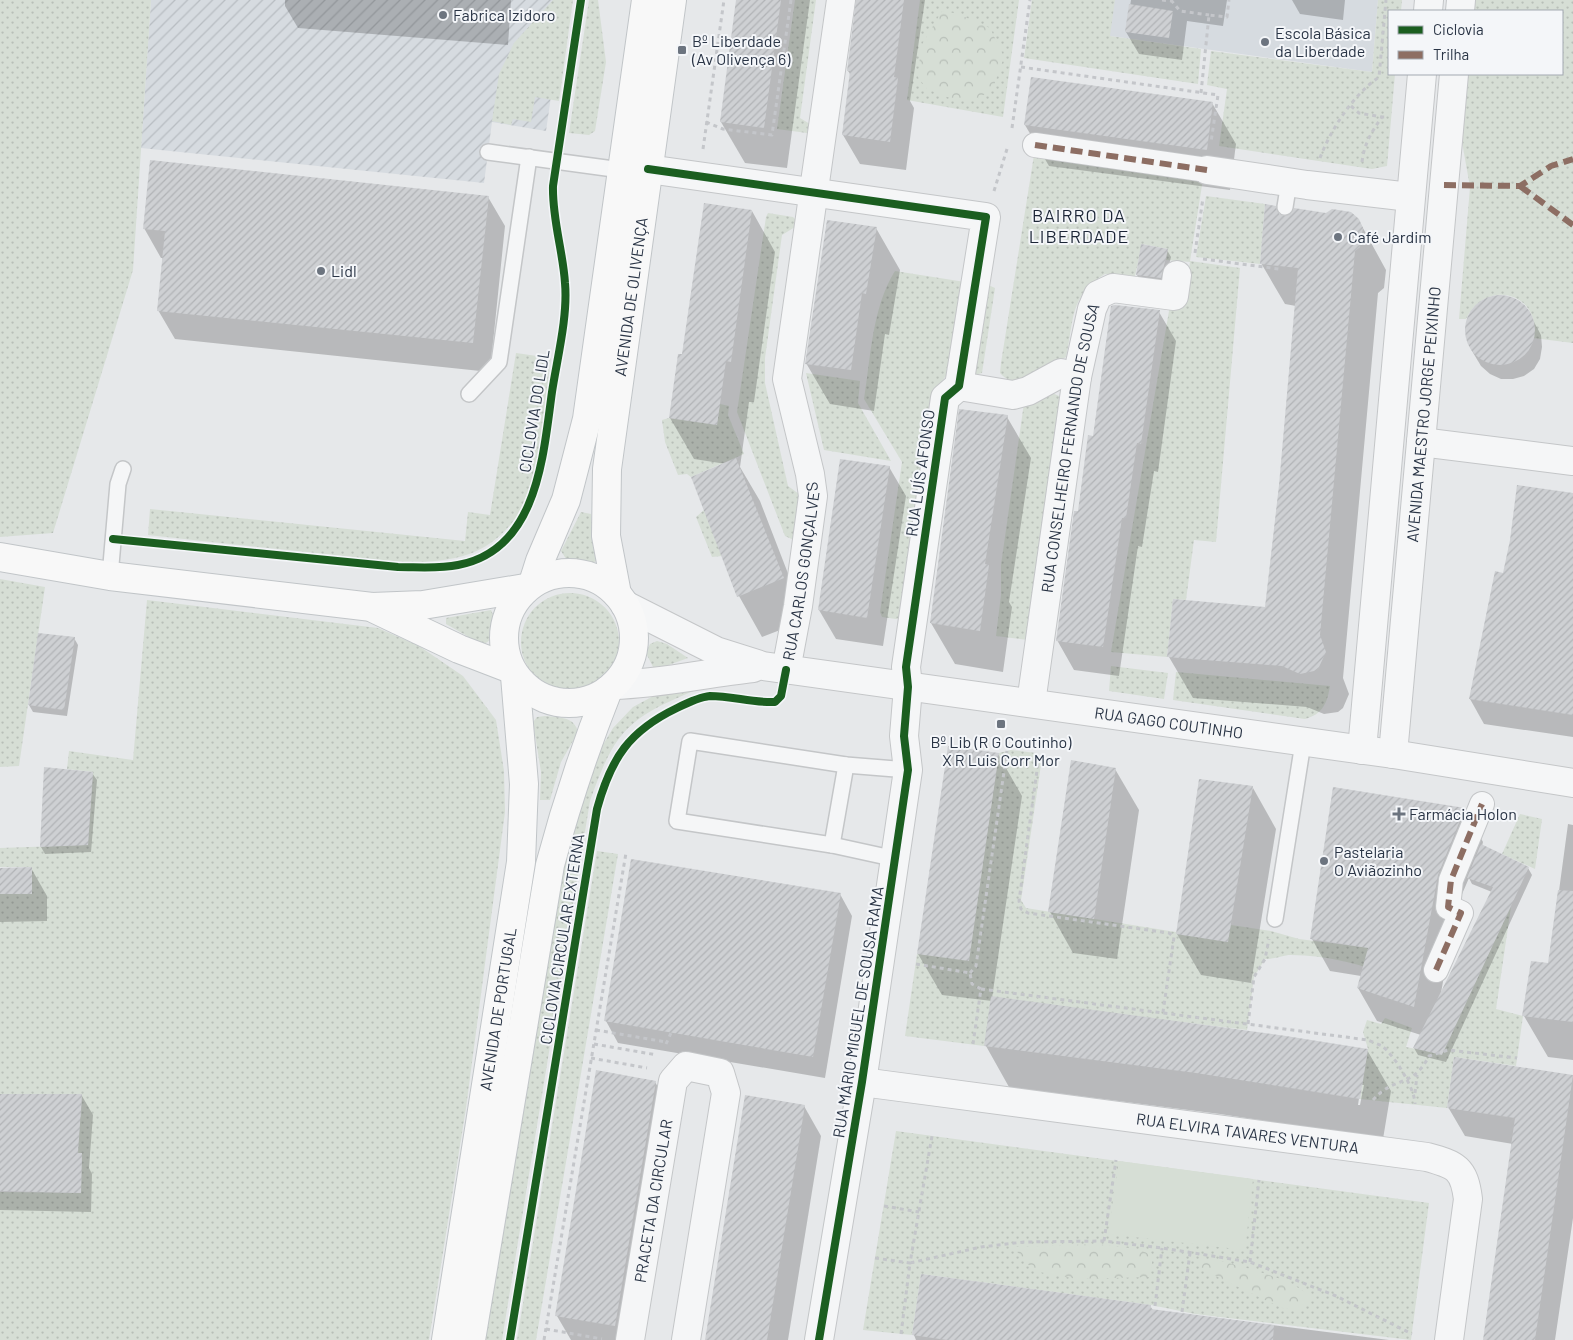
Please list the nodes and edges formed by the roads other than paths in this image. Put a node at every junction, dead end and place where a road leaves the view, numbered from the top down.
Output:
1 (646, 0) edge
2 (672, 0) edge
3 (841, 0) edge
4 (1422, 75) edge
5 (1454, 75) edge
6 (1035, 145) dead end
7 (488, 152) dead end
8 (529, 157) junction
9 (634, 170) junction
10 (1207, 170) joint
11 (813, 192) junction
12 (1410, 197) junction
13 (1177, 275) dead end
14 (1077, 377) junction
15 (959, 386) junction
16 (470, 394) dead end
17 (1421, 442) junction
18 (1573, 461) edge
19 (123, 469) dead end
20 (0, 557) edge
21 (110, 576) junction
22 (529, 586) junction
23 (621, 599) junction
24 (372, 607) junction
25 (774, 668) junction
26 (513, 673) junction
27 (908, 687) junction
28 (611, 688) junction
29 (1031, 703) junction
30 (1303, 743) junction
31 (1362, 750) junction
32 (1393, 754) junction
33 (846, 765) junction
34 (908, 770) junction
35 (1573, 783) edge
36 (1482, 804) dead end
37 (832, 845) junction
38 (896, 858) junction
39 (1273, 925) road end
40 (1436, 970) dead end
41 (862, 1082) junction
42 (446, 1340) edge
43 (471, 1340) edge
44 (630, 1340) edge
45 (686, 1340) edge
46 (820, 1340) edge
47 (1450, 1340) edge

1 - 9 main road, AVENIDA DE OLIVENÇA
2 - 9 main road, AVENIDA DE OLIVENÇA
3 - 11 street, RUA CARLOS GONÇALVES
4 - 12 street, AVENIDA MAESTRO JORGE PEIXINHO
5 - 17 street, AVENIDA MAESTRO JORGE PEIXINHO
6 - 10 street
7 - 8 lane
8 - 9 lane
8 - 16 lane
9 - 11 street
9 - 22 main road, AVENIDA DE OLIVENÇA
9 - 23 main road, AVENIDA DE OLIVENÇA
10 - 12 street
11 - 15 street, RUA LUÍS AFONSO
11 - 25 street, RUA CARLOS GONÇALVES
12 - 31 street, AVENIDA MAESTRO JORGE PEIXINHO
13 - 14 street, RUA CONSELHEIRO FERNANDO DE SOUSA
14 - 15 street
14 - 29 street, RUA CONSELHEIRO FERNANDO DE SOUSA
15 - 27 street, RUA LUÍS AFONSO
17 - 18 street
17 - 32 street, AVENIDA MAESTRO JORGE PEIXINHO
19 - 21 lane
20 - 21 main road
21 - 24 main road
22 - 23 main road
22 - 24 main road
22 - 26 main road
23 - 25 street, RUA GAGO COUTINHO
23 - 28 main road
24 - 26 main road
25 - 27 street, RUA GAGO COUTINHO
25 - 28 street, RUA GAGO COUTINHO
26 - 28 main road
26 - 42 main road, AVENIDA DE PORTUGAL
27 - 29 street, RUA GAGO COUTINHO
27 - 34 street, RUA MÁRIO MIGUEL DE SOUSA RAMA
28 - 43 main road, AVENIDA DE PORTUGAL
29 - 30 street, RUA GAGO COUTINHO
30 - 31 street, RUA GAGO COUTINHO
30 - 39 lane
31 - 32 street, RUA GAGO COUTINHO
32 - 35 street, RUA GAGO COUTINHO
33 - 34 lane
33 - 37 lane
33 - 37 lane
34 - 38 street, RUA MÁRIO MIGUEL DE SOUSA RAMA
36 - 40 street
37 - 38 lane
38 - 41 street, RUA MÁRIO MIGUEL DE SOUSA RAMA
41 - 46 street, RUA MÁRIO MIGUEL DE SOUSA RAMA
41 - 47 street, RUA ELVIRA TAVARES VENTURA
44 - 45 street, PRACETA DA CIRCULAR

